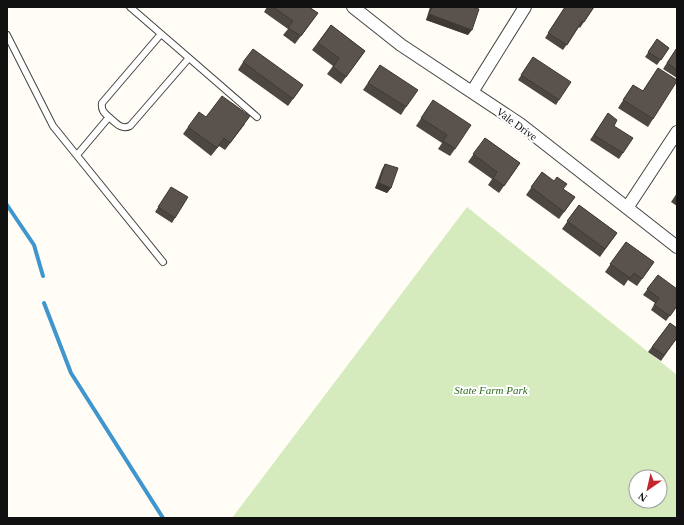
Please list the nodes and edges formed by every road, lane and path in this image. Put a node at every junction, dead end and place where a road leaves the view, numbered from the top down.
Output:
1 (130, 7) edge
2 (353, 7) edge
3 (525, 7) edge
4 (161, 34) junction
5 (7, 35) edge
6 (189, 58) junction
7 (472, 92) junction
8 (109, 117) junction
9 (257, 117) dead end
10 (677, 132) edge
11 (76, 155) junction
12 (627, 208) junction
13 (677, 247) edge
14 (163, 262) dead end

1 - 4 lane
2 - 7 street, Vale Drive
3 - 7 street
4 - 6 lane
4 - 8 lane
5 - 11 lane
6 - 8 lane
6 - 9 lane
7 - 12 street, Vale Drive
8 - 11 lane
10 - 12 street
11 - 14 lane
12 - 13 street, Vale Drive

